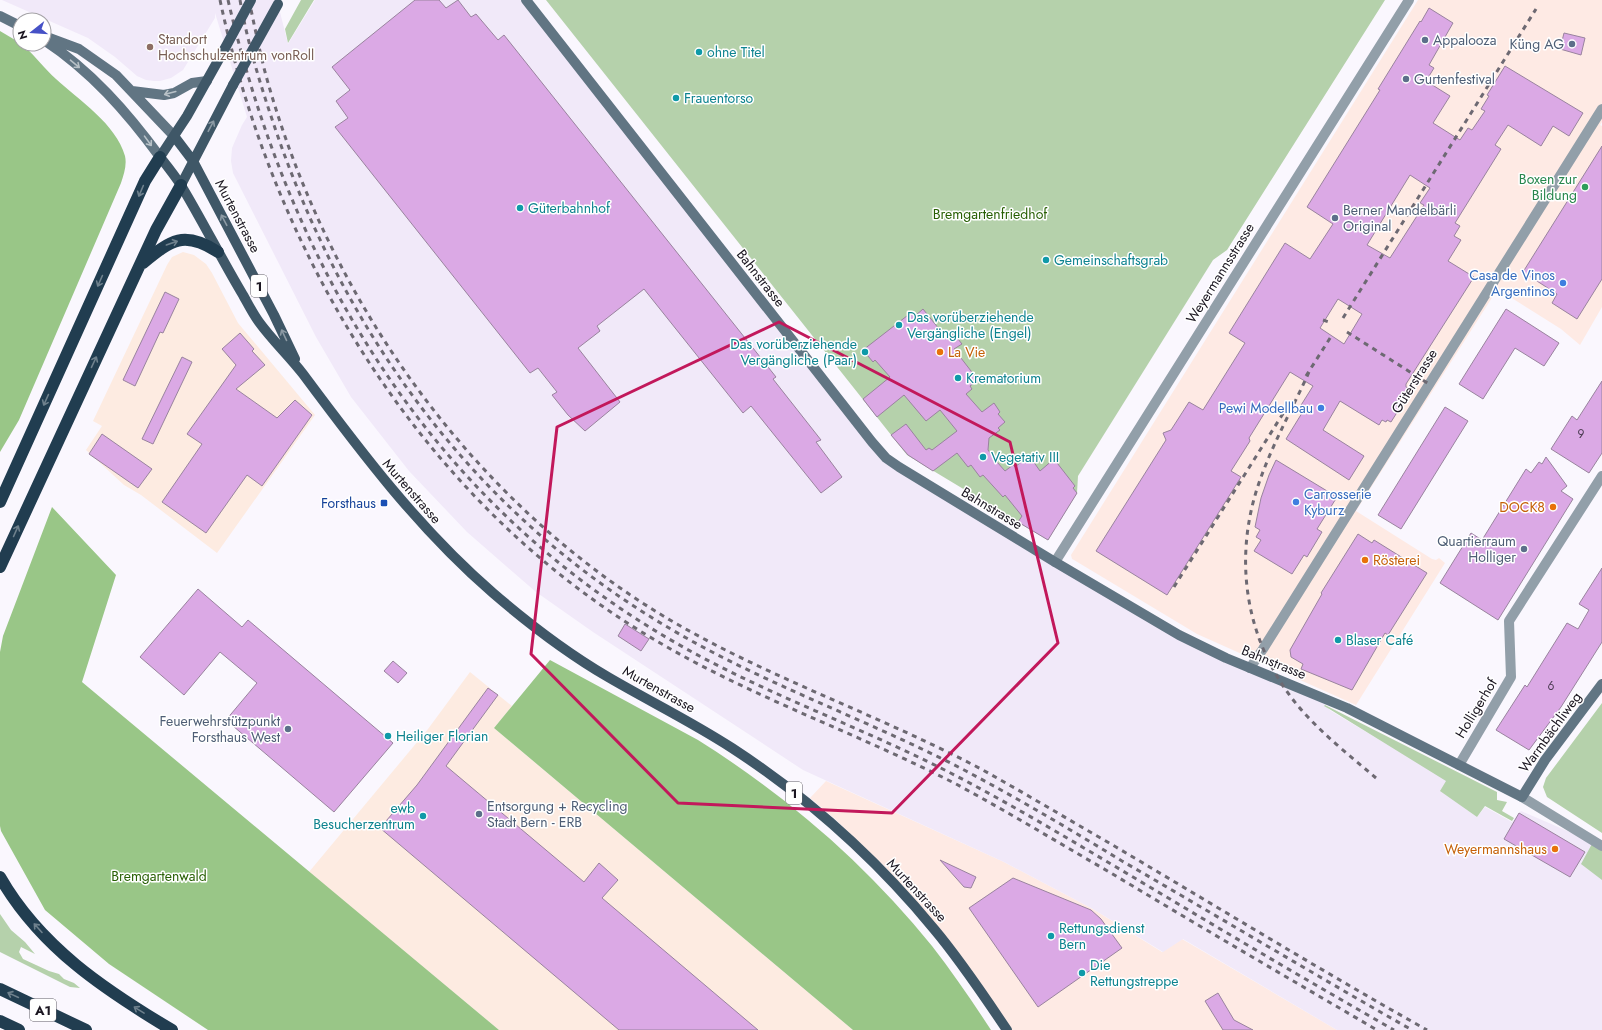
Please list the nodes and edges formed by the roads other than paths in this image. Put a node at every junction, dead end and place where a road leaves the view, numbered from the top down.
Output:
1 (251, 0) edge
2 (526, 0) edge
3 (1409, 0) edge
4 (279, 2) edge
5 (0, 16) edge
6 (12, 22) edge
7 (52, 39) edge
8 (52, 46) edge
9 (207, 81) junction
10 (132, 91) junction
11 (1602, 110) edge
12 (174, 136) junction
13 (160, 157) junction
14 (193, 161) junction
15 (181, 185) junction
16 (218, 252) junction
17 (140, 265) junction
18 (300, 371) junction
19 (1602, 476) edge
20 (0, 502) edge
21 (1055, 562) junction
22 (0, 567) edge
23 (1250, 668) junction
24 (1602, 684) edge
25 (1459, 765) junction
26 (1522, 797) junction
27 (1602, 846) edge
28 (0, 877) edge
29 (0, 989) edge
30 (0, 1021) edge
31 (19, 1030) edge
32 (86, 1030) edge
33 (172, 1030) edge
34 (1006, 1030) edge

1 - 9 main road, bridge
2 - 21 street, Bahnstrasse
3 - 21 street, Weyermannsstrasse
14 -> 4 main road, bridge
5 - 6 street
7 - 10 street
8 -> 13 street
9 -> 10 street
9 - 12 main road
10 - 12 street
11 - 23 street, Güterstrasse
12 - 13 main road
12 - 14 main road, Murtenstrasse / 1
13 - 15 main road, Murtenstrasse / 1
13 -> 20 highway
14 - 15 main road
18 -> 14 main road, Murtenstrasse / 1
15 - 16 main road, Murtenstrasse / 1
15 - 17 highway
17 -> 16 highway
16 - 18 main road, Murtenstrasse / 1
22 -> 17 highway
18 - 34 main road, Murtenstrasse / 1
19 - 25 street, Holligerhof
21 - 23 street, Bahnstrasse
23 - 25 street, Bahnstrasse
24 - 26 street, Warmbächliweg
25 - 26 street, Bahnstrasse
26 - 27 street, Bahnstrasse
33 -> 28 highway
32 -> 29 highway, A1
30 - 31 highway, A1

